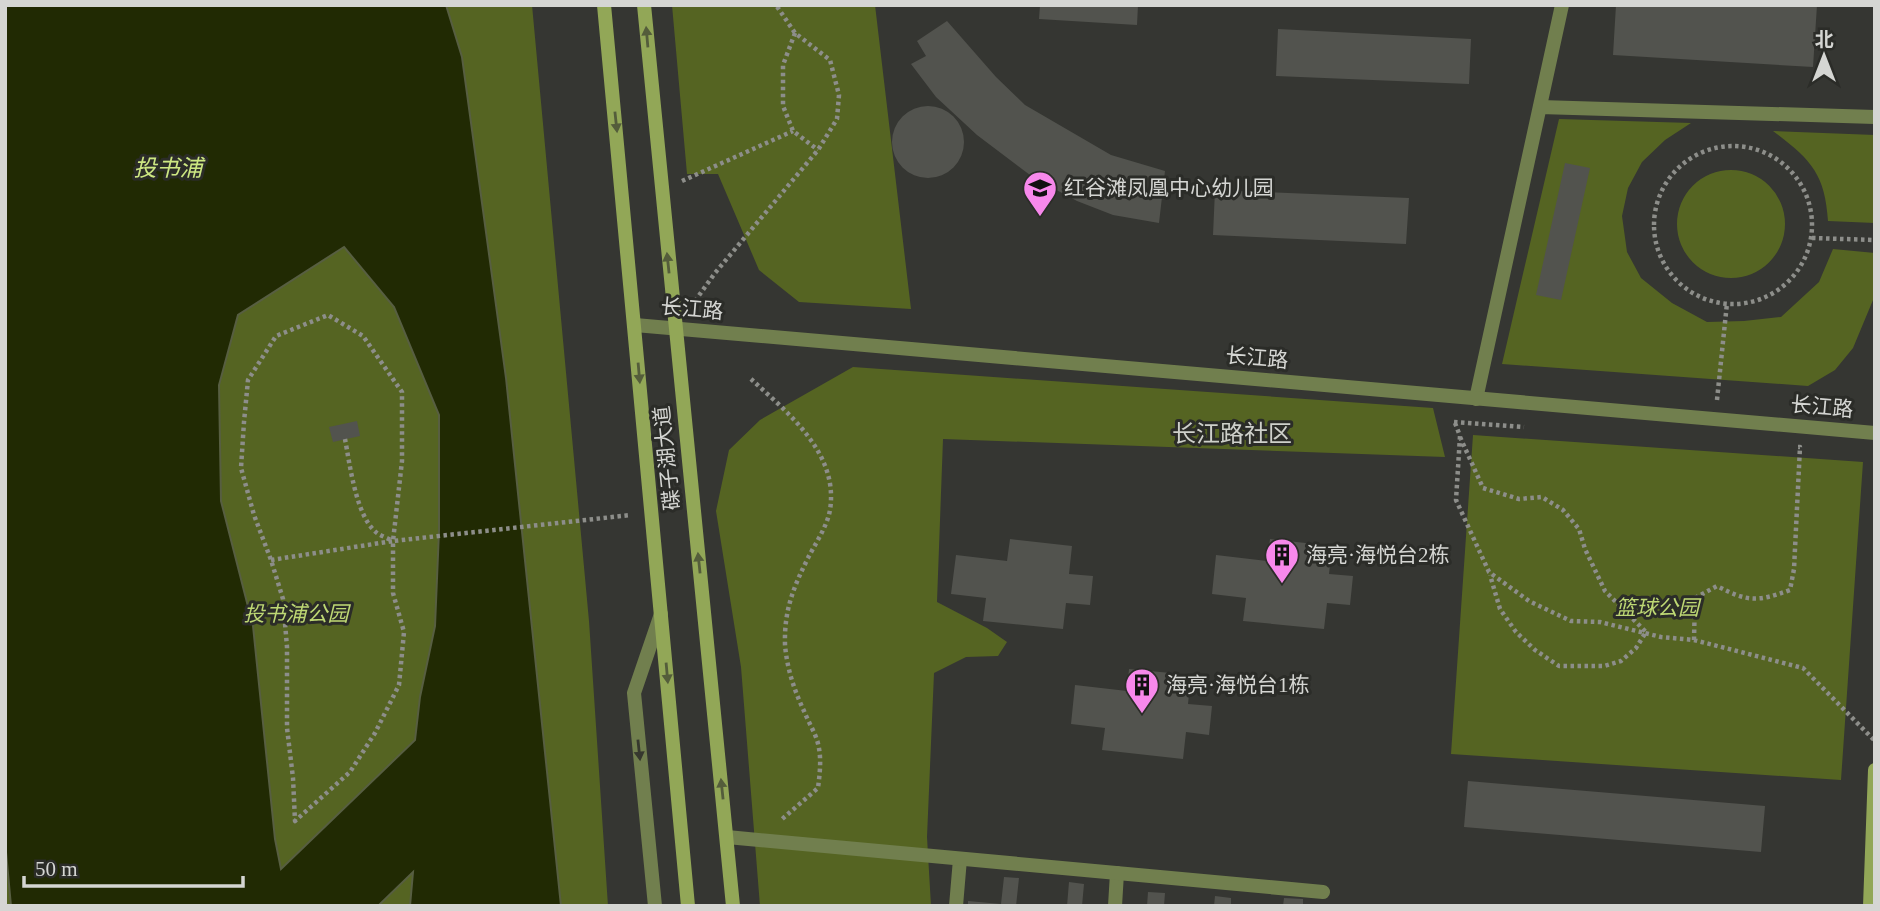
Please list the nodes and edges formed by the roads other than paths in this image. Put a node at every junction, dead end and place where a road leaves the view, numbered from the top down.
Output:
1 (604, 5) edge
2 (644, 5) edge
3 (1562, 5) edge
4 (1540, 107) junction
5 (1875, 117) edge
6 (635, 325) junction
7 (675, 329) junction
8 (1476, 399) junction
9 (1875, 433) edge
10 (662, 613) junction
11 (1875, 771) edge
12 (727, 837) junction
13 (960, 859) junction
14 (1117, 873) junction
15 (1323, 892) dead end
16 (654, 906) edge
17 (688, 906) edge
18 (733, 906) edge
19 (957, 906) edge
20 (1115, 906) edge
21 (1870, 906) edge

1 -> 6 main road, 碟子湖大道
7 -> 2 main road, 碟子湖大道
3 - 4 street
4 - 5 street
4 - 8 street
6 - 7 street, 长江路
6 -> 10 main road, 碟子湖大道
7 - 8 street, 长江路
12 -> 7 main road, 碟子湖大道
8 - 9 street, 长江路
10 -> 16 street
10 -> 17 main road, 碟子湖大道
11 - 21 main road
12 - 13 street
12 - 18 main road, 碟子湖大道
13 - 14 street
13 - 19 street
14 - 15 street
14 - 20 street

